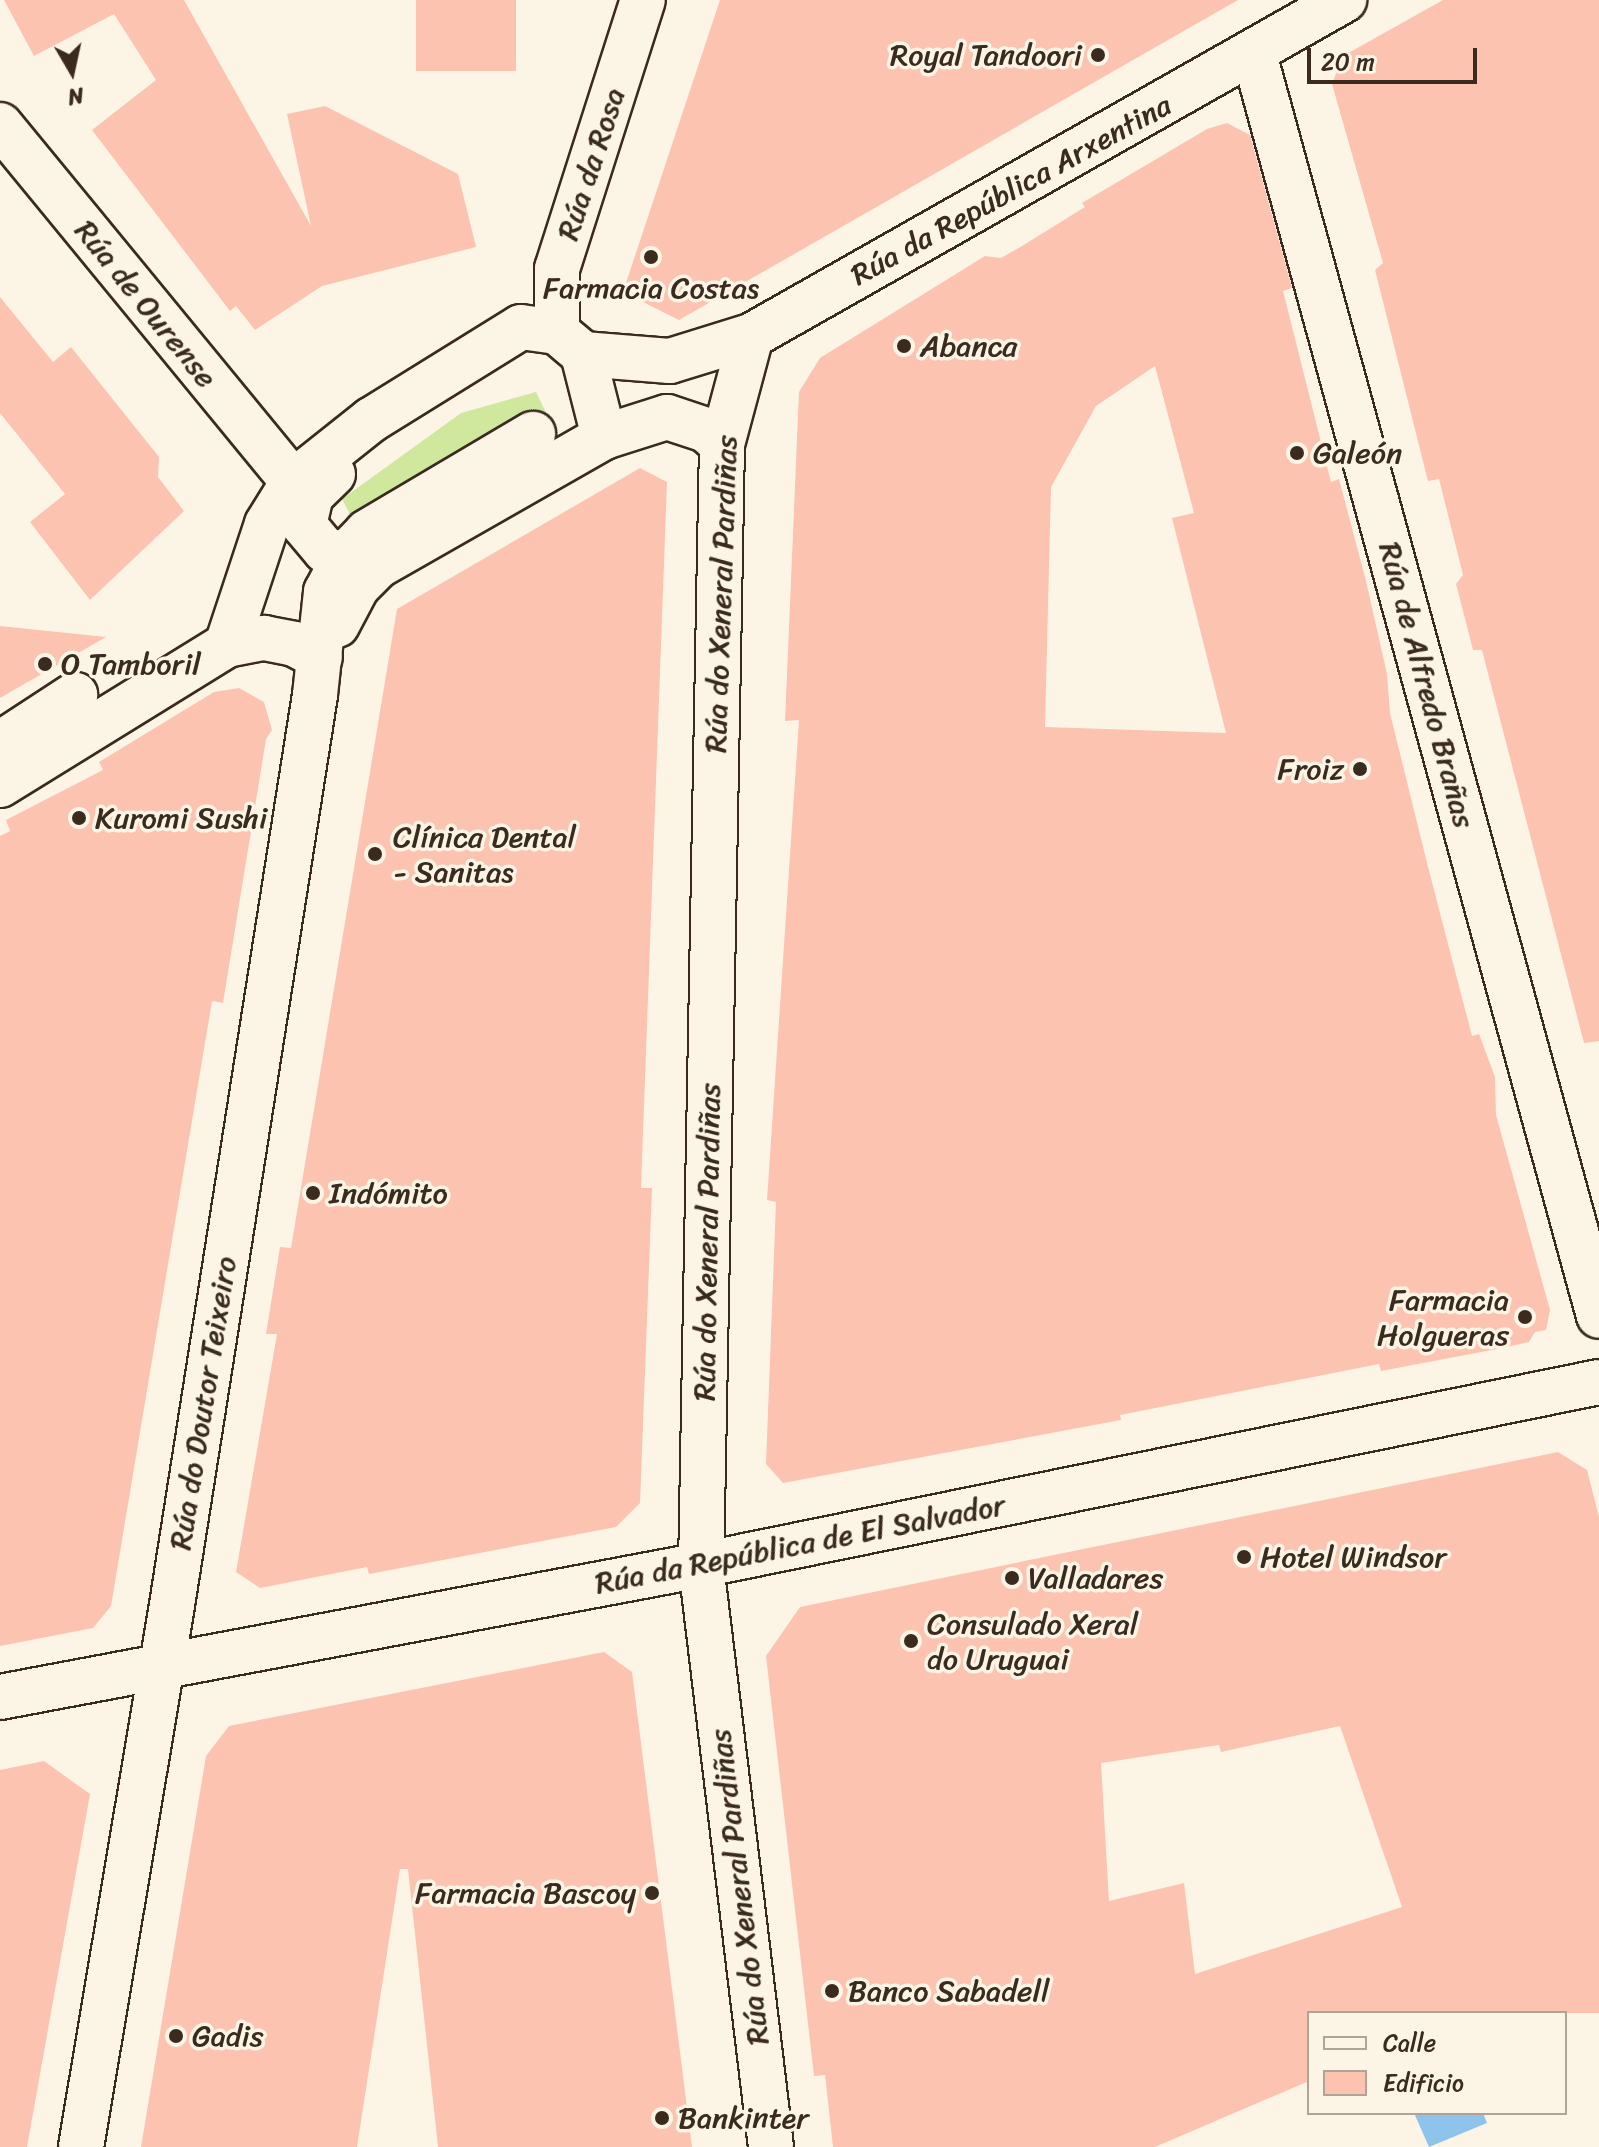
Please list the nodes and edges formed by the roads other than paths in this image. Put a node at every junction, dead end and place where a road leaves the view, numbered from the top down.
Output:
1 (643, 0) edge
2 (1344, 0) edge
3 (1254, 54) junction
4 (0, 125) edge
5 (751, 336) junction
6 (570, 343) junction
7 (371, 420) junction
8 (533, 434) dead end
9 (604, 437) junction
10 (722, 444) junction
11 (293, 482) junction
12 (346, 554) junction
13 (227, 645) junction
14 (320, 657) junction
15 (75, 695) dead end
16 (0, 744) edge
17 (0, 785) edge
18 (1599, 1316) edge
19 (1599, 1382) edge
20 (701, 1565) junction
21 (161, 1665) junction
22 (0, 1697) edge
23 (81, 2147) edge
24 (771, 2147) edge

1 - 6 street, Rúa da Rosa
2 - 3 street, Rúa da República Arxentina
3 - 5 street, Rúa da República Arxentina
3 - 18 street, Rúa de Alfredo Brañas
4 - 11 street, Rúa de Ourense
5 - 6 street, Rúa da República Arxentina
5 - 10 street, Rúa do Xeneral Pardiñas
6 - 7 street
6 - 9 street, Rúa da Rosa
7 - 11 street
7 - 12 street
8 - 12 street, Rúa do Doutor Teixeiro
9 - 10 street
9 - 14 street
10 - 20 street, Rúa do Xeneral Pardiñas
11 - 13 street
12 - 14 street, Rúa do Doutor Teixeiro
13 - 14 street
13 - 17 street
14 - 21 street, Rúa do Doutor Teixeiro
15 - 16 street
19 - 20 street, Rúa da República de El Salvador
20 - 21 street, Rúa da República de El Salvador
20 - 24 street, Rúa do Xeneral Pardiñas
21 - 22 street, Rúa da República de El Salvador
21 - 23 street, Rúa do Doutor Teixeiro

